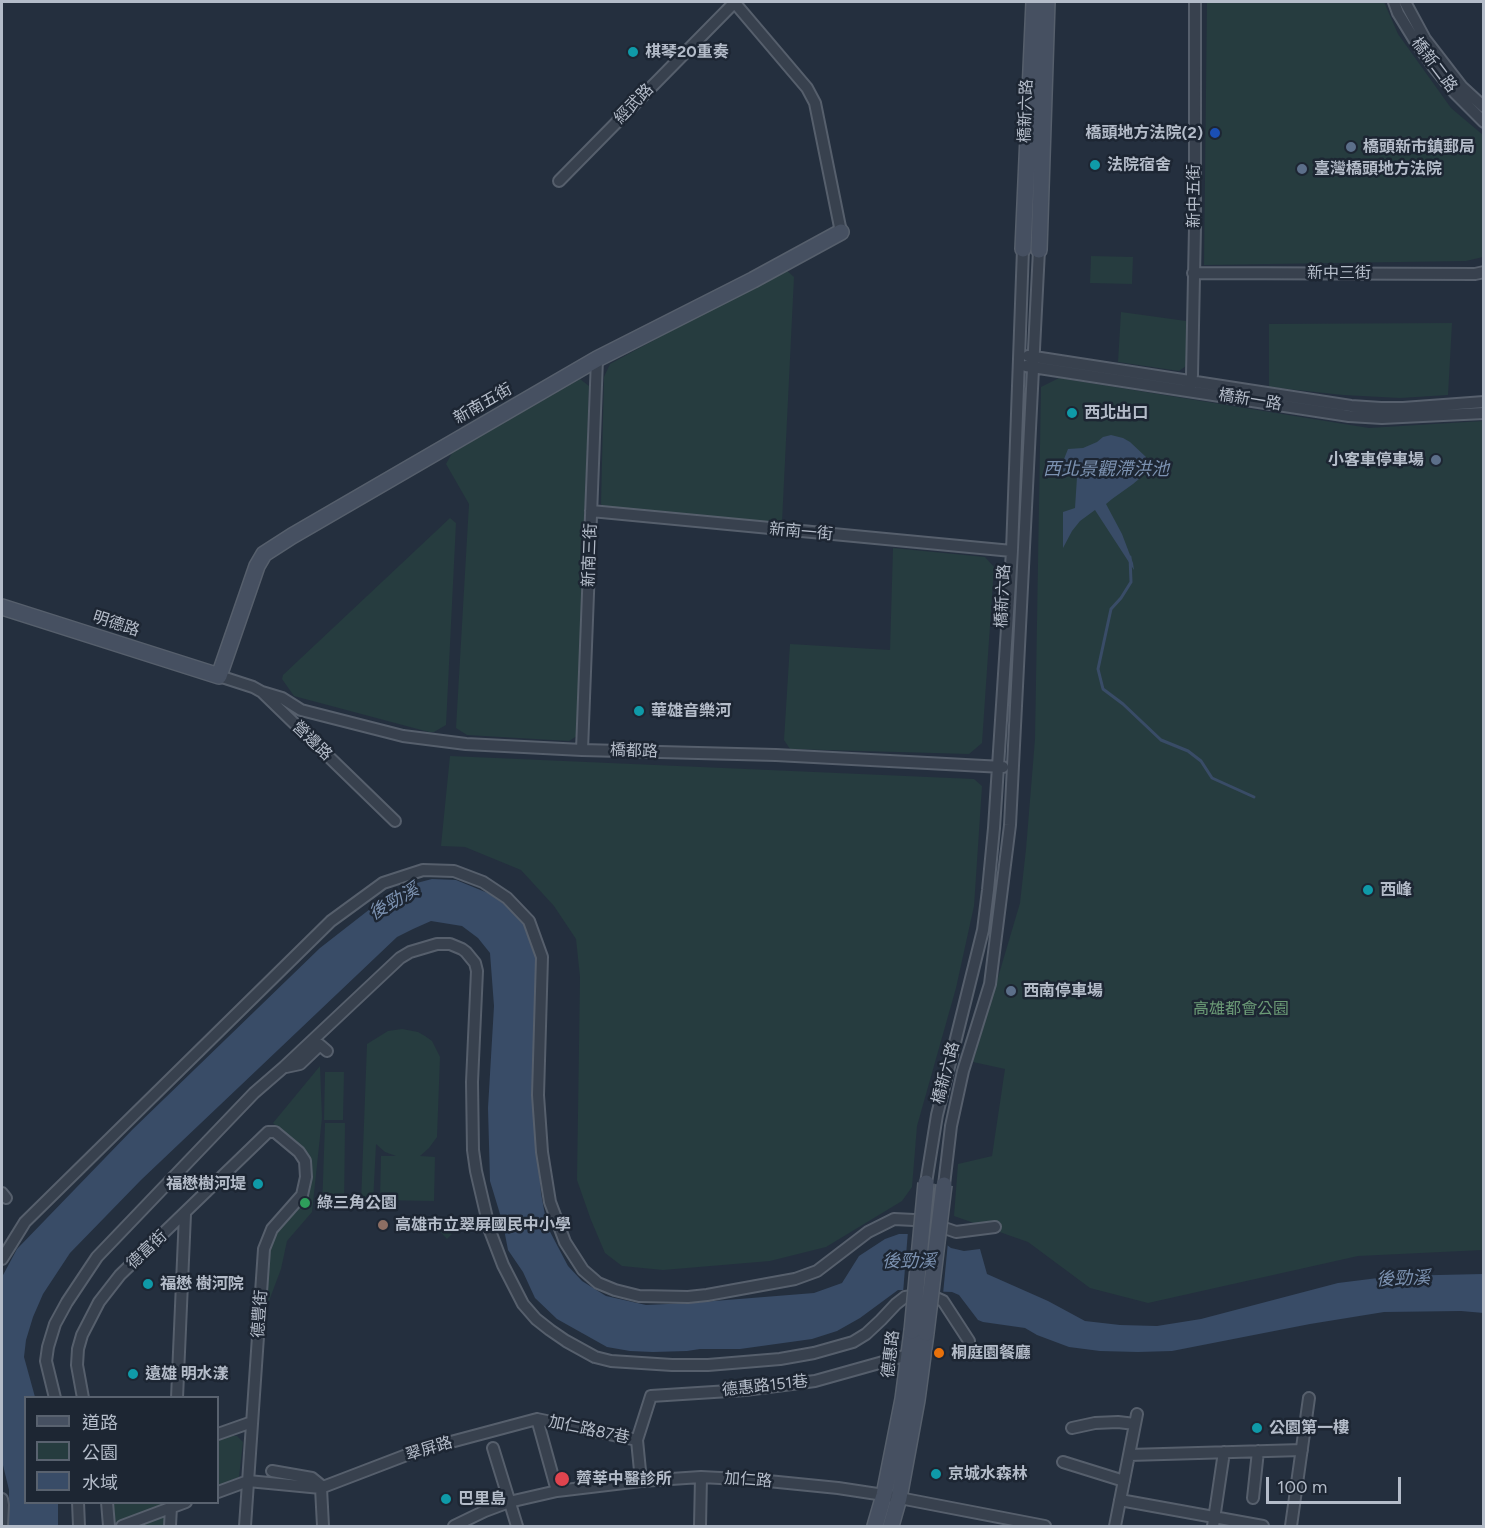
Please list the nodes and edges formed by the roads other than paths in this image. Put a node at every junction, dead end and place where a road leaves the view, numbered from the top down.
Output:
1 (734, 2) edge
2 (1034, 2) edge
3 (1047, 2) edge
4 (1195, 2) edge
5 (1394, 2) edge
6 (1405, 2) edge
7 (1484, 107) edge
8 (1484, 122) edge
9 (559, 181) dead end
10 (841, 232) joint
11 (1031, 250) junction
12 (1484, 272) edge
13 (1193, 273) junction
14 (597, 359) junction
15 (1018, 360) junction
16 (1032, 362) junction
17 (1190, 386) junction
18 (1484, 402) edge
19 (1484, 413) edge
20 (591, 512) junction
21 (1012, 551) junction
22 (2, 607) edge
23 (219, 676) junction
24 (262, 692) junction
25 (582, 750) junction
26 (998, 766) junction
27 (1013, 768) junction
28 (395, 821) dead end
29 (327, 1051) dead end
30 (284, 1067) junction
31 (271, 1131) joint
32 (926, 1183) joint
33 (944, 1185) joint
34 (185, 1214) junction
35 (995, 1227) dead end
36 (2, 1259) edge
37 (919, 1332) junction
38 (969, 1341) dead end
39 (915, 1356) junction
40 (55, 1396) edge
41 (83, 1396) edge
42 (177, 1396) edge
43 (1309, 1398) dead end
44 (537, 1419) junction
45 (252, 1422) junction
46 (1072, 1428) dead end
47 (219, 1434) edge
48 (637, 1440) junction
49 (493, 1448) dead end
50 (1302, 1450) junction
51 (1258, 1451) junction
52 (1224, 1452) junction
53 (1129, 1455) junction
54 (1063, 1462) dead end
55 (272, 1471) dead end
56 (701, 1477) junction
57 (248, 1481) junction
58 (641, 1481) junction
59 (1124, 1481) junction
60 (322, 1488) junction
61 (557, 1491) junction
62 (219, 1492) edge
63 (892, 1497) junction
64 (2, 1498) edge
65 (1253, 1498) dead end
66 (1120, 1500) junction
67 (509, 1502) junction
68 (78, 1504) edge
69 (107, 1504) edge
70 (182, 1504) edge
71 (171, 1507) junction
72 (1214, 1522) edge
73 (461, 1525) edge
74 (1039, 1526) edge
75 (2, 1527) edge
76 (79, 1527) edge
77 (109, 1527) edge
78 (122, 1527) edge
79 (170, 1527) edge
80 (245, 1527) edge
81 (323, 1527) edge
82 (517, 1527) edge
83 (700, 1527) edge
84 (875, 1527) edge
85 (891, 1527) edge
86 (1115, 1527) edge
87 (1263, 1527) edge
88 (1291, 1527) edge

1 - 9 street, 經武路
1 - 10 street
2 - 11 street, 橋新六路
3 - 11 street, 橋新六路
4 - 13 street, 新中五街
5 - 8 street, 橋新二路
6 - 7 street, 橋新二路
10 - 14 street, 新南五街
11 - 15 street, 橋新六路
11 - 16 street, 橋新六路
12 - 13 street, 新中三街
13 - 17 street, 新中五街
14 - 20 street, 新南三街
14 - 23 street, 新南五街
15 - 16 street, 橋新一路
15 - 21 street, 橋新六路
16 - 17 street, 橋新一路
16 - 27 street, 橋新六路
17 - 18 street, 橋新一路
17 - 19 street, 橋新一路
20 - 21 street, 新南一街
20 - 25 street, 新南三街
21 - 26 street, 橋新六路
22 - 23 street, 明德路
23 - 24 street, 營邊路
24 - 25 street, 橋都路
24 - 28 street, 營邊路
25 - 26 street, 橋都路
26 - 27 street, 橋都路
26 - 32 street, 橋新六路
27 - 33 street, 橋新六路
29 - 30 street
30 - 38 street
30 - 40 street
31 - 34 street, 德富街
31 - 45 street, 德豐街
32 - 37 street, 德惠路, bridge
33 - 37 street, 德惠路, bridge
34 - 41 street, 德富街
34 - 42 street
35 - 36 street
37 - 39 street, 德惠路
39 - 48 street, 德惠路151巷
39 - 63 street, 德惠路
43 - 50 street
44 - 48 street, 加仁路87巷
44 - 60 street, 翠屏路
44 - 61 street
45 - 47 street
45 - 57 street, 德豐街
46 - 53 street
48 - 58 street, 加仁路87巷
49 - 67 street
50 - 51 street
50 - 88 street
51 - 52 street
51 - 65 street
52 - 53 street
52 - 72 street
53 - 59 street
54 - 59 street
55 - 60 street
56 - 58 street, 加仁路
56 - 63 street, 加仁路
56 - 83 street
57 - 60 street
57 - 62 street
57 - 80 street, 德豐街
58 - 61 street, 加仁路
59 - 66 street
60 - 81 street
61 - 67 street, 加仁路
63 - 74 street, 加仁路
63 - 84 street, 德惠路
63 - 85 street, 德惠路
64 - 75 street
66 - 72 street
66 - 86 street
67 - 73 street, 加仁路
67 - 82 street
68 - 76 street
69 - 77 street
70 - 71 street
71 - 78 street
71 - 79 street
72 - 87 street

